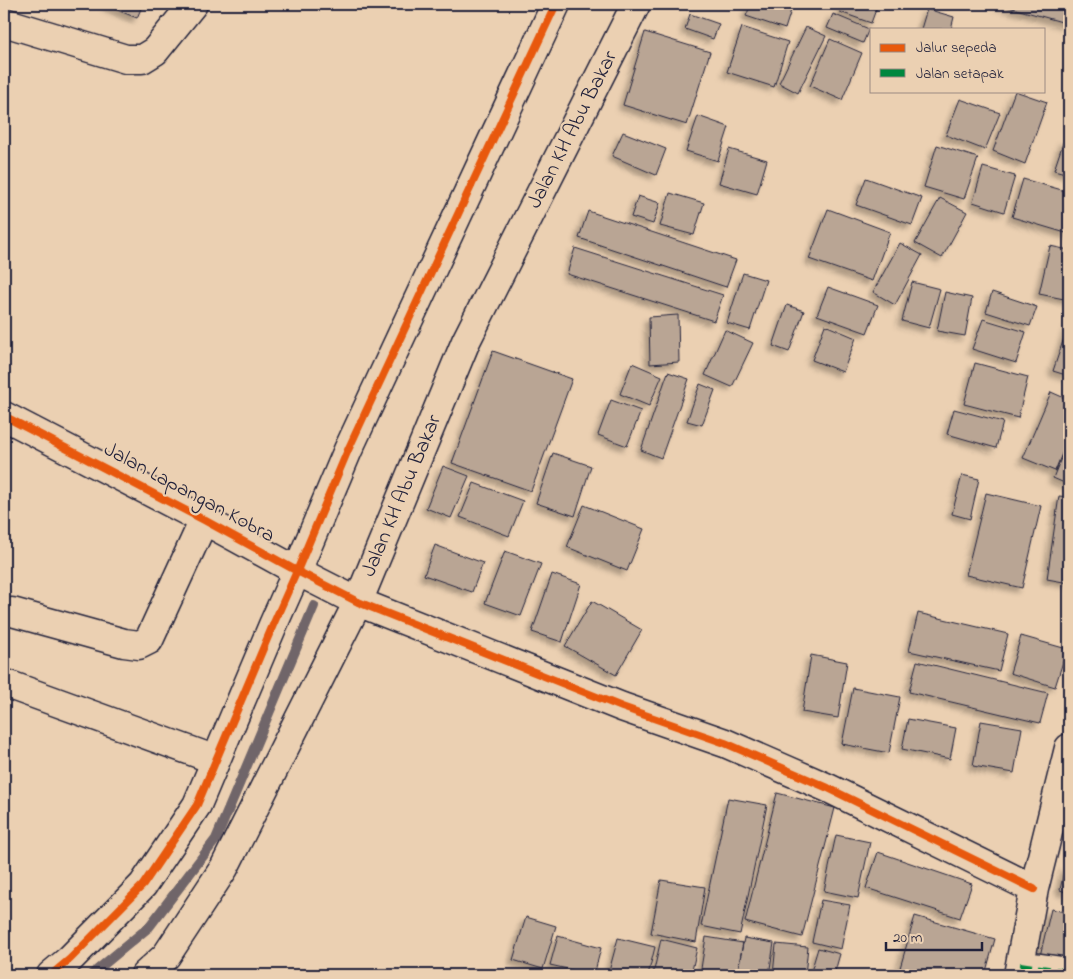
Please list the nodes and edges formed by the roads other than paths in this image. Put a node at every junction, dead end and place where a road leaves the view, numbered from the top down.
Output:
1 (194, 4) edge
2 (556, 4) edge
3 (636, 4) edge
4 (4, 22) edge
5 (4, 416) edge
6 (204, 520) junction
7 (298, 571) junction
8 (358, 602) junction
9 (12, 612) dead end
10 (4, 683) edge
11 (1069, 748) edge
12 (216, 760) junction
13 (1034, 889) junction
14 (1019, 970) edge
15 (1069, 972) edge
16 (51, 975) edge
17 (145, 975) edge

1 - 4 street
2 - 7 street
3 - 8 street, Jalan KH Abu Bakar
5 - 6 street, Jalan Lapangan Kobra
6 - 7 street, Jalan Lapangan Kobra
6 - 9 street
7 - 8 street, Jalan Lapangan Kobra
7 - 12 street
8 - 13 street, Jalan Lapangan Kobra
8 - 17 street, Jalan KH Abu Bakar
10 - 12 street
11 - 13 street
12 - 16 street
13 - 14 street
14 - 15 street

